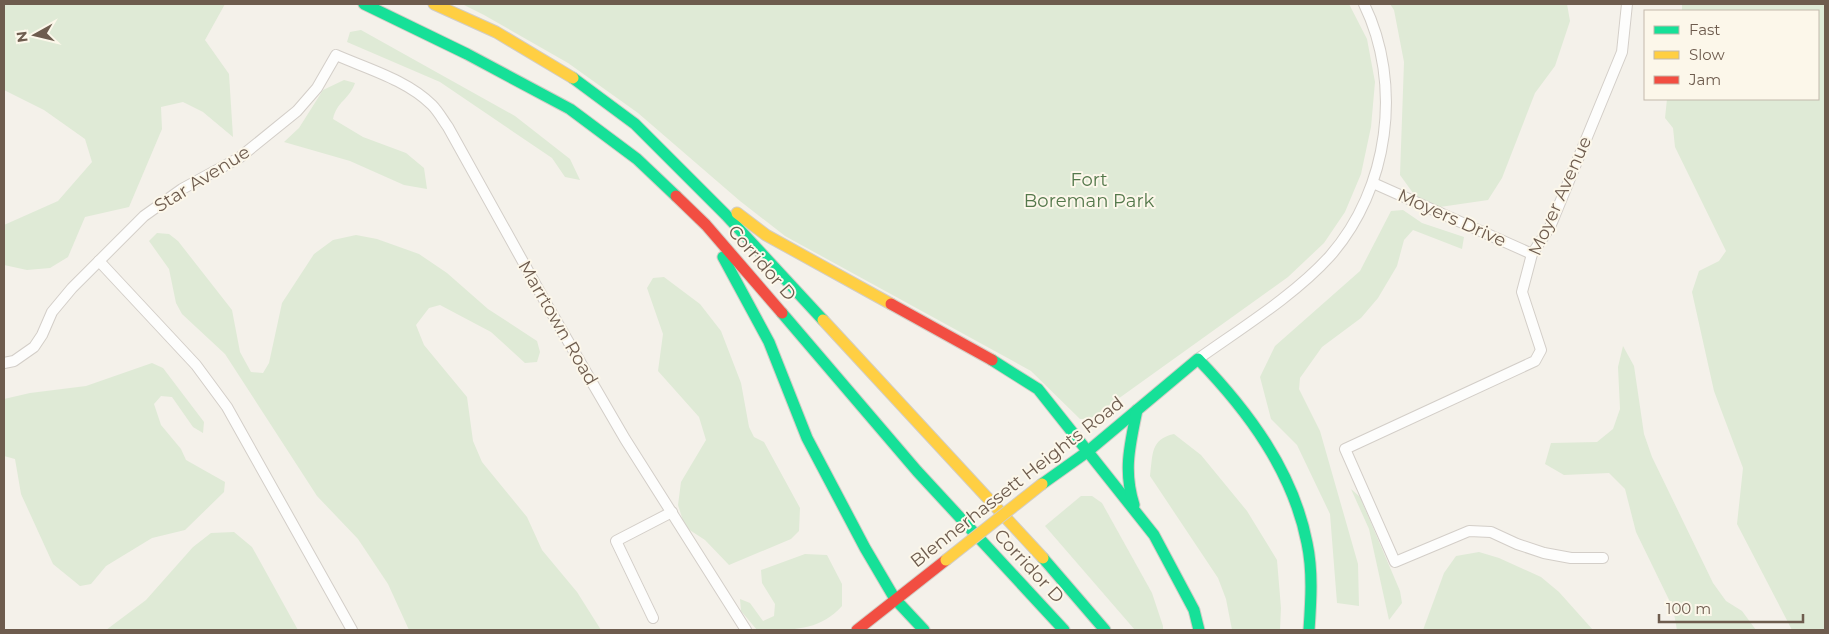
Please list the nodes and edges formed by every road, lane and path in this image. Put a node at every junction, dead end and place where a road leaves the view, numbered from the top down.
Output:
1 (364, 4) edge
2 (434, 4) edge
3 (1364, 4) edge
4 (1627, 4) edge
5 (336, 55) joint
6 (690, 179) junction
7 (1373, 183) junction
8 (706, 225) junction
9 (1532, 254) junction
10 (99, 261) junction
11 (1198, 359) junction
12 (4, 363) edge
13 (1138, 410) junction
14 (1087, 452) junction
15 (672, 512) junction
16 (1138, 515) junction
17 (1603, 558) dead end
18 (895, 599) junction
19 (654, 618) dead end
20 (352, 630) edge
21 (745, 630) edge
22 (857, 630) edge
23 (924, 630) edge
24 (1064, 630) edge
25 (1105, 630) edge
26 (1199, 630) edge
27 (1309, 630) edge

1 - 8 main road, Corridor D
2 - 6 main road, Corridor D
3 - 7 street
4 - 9 street, Moyer Avenue
5 - 10 street, Star Avenue
5 - 15 street, Marrtown Road
6 - 14 main road
6 - 25 main road, Corridor D
7 - 9 street, Moyers Drive
7 - 11 street
8 - 18 main road
8 - 24 main road, Corridor D
9 - 17 street, Moyer Avenue
10 - 12 street, Star Avenue
10 - 20 street
11 - 13 main road, Blennerhassett Heights Road
11 - 27 main road
13 - 14 main road, Blennerhassett Heights Road
13 - 16 main road
14 - 16 main road
14 - 18 main road, Blennerhassett Heights Road, bridge
15 - 19 street
15 - 21 street, Marrtown Road
16 - 26 main road
18 - 22 main road, Blennerhassett Heights Road
18 - 23 main road

